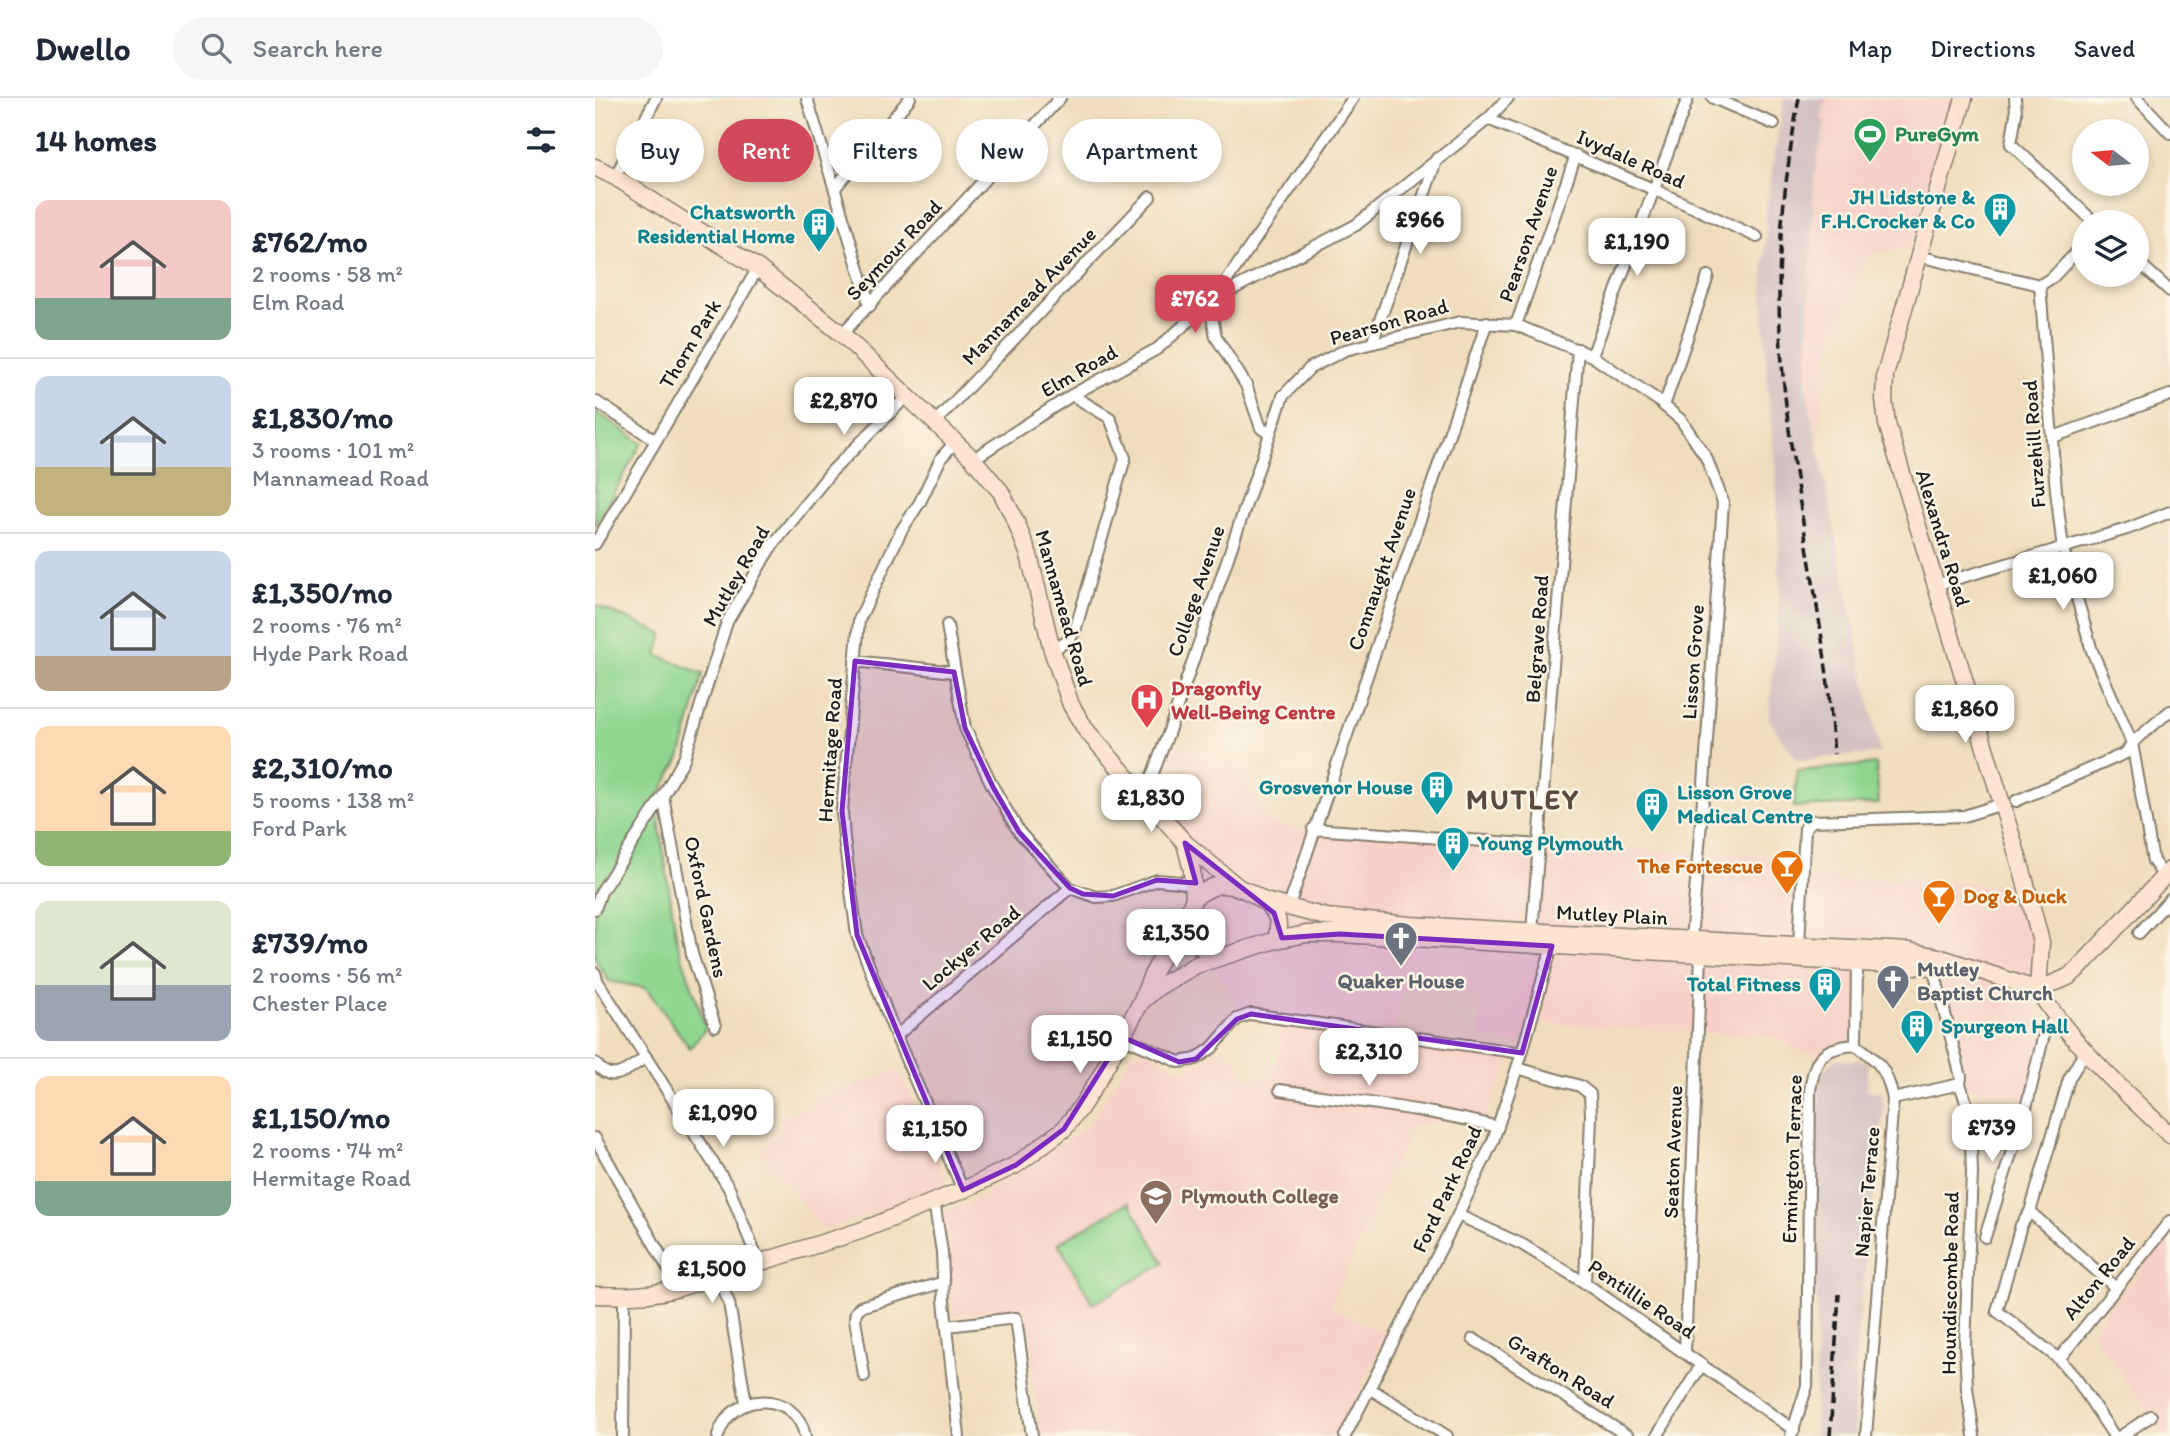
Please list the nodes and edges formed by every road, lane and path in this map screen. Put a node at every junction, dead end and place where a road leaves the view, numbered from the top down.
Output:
1 (656, 98) edge
2 (807, 98) edge
3 (910, 98) edge
4 (1060, 98) edge
5 (1353, 98) edge
6 (1688, 98) edge
7 (1713, 98) edge
8 (1964, 98) edge
9 (2015, 98) edge
10 (2137, 98) edge
11 (1503, 100) edge
12 (1487, 118) junction
13 (1774, 124) dead end
14 (2170, 133) edge
15 (1576, 155) junction
16 (1437, 157) junction
17 (595, 167) edge
18 (615, 177) junction
19 (835, 188) junction
20 (1653, 189) junction
21 (1150, 197) dead end
22 (2081, 210) edge
23 (1757, 237) dead end
24 (1918, 256) junction
25 (2072, 257) edge
26 (758, 268) junction
27 (2149, 272) edge
28 (1708, 276) dead end
29 (2040, 285) junction
30 (2170, 291) edge
31 (1215, 299) junction
32 (870, 306) junction
33 (1487, 322) junction
34 (1516, 325) junction
35 (842, 334) junction
36 (1372, 343) junction
37 (1579, 349) junction
38 (1592, 356) junction
39 (908, 395) junction
40 (2170, 395) edge
41 (1072, 396) junction
42 (1283, 396) joint
43 (595, 401) edge
44 (1664, 406) junction
45 (936, 421) junction
46 (1269, 435) junction
47 (2053, 437) junction
48 (655, 440) junction
49 (956, 441) junction
50 (973, 458) junction
51 (2170, 512) edge
52 (595, 544) edge
53 (2063, 549) junction
54 (1935, 585) junction
55 (947, 625) dead end
56 (1052, 650) junction
57 (855, 662) junction
58 (954, 672) junction
59 (2170, 711) edge
60 (2132, 743) junction
61 (663, 796) junction
62 (1143, 799) junction
63 (2009, 803) junction
64 (1313, 829) junction
65 (1185, 844) junction
66 (1540, 845) junction
67 (2167, 873) edge
68 (1238, 887) junction
69 (1070, 888) junction
70 (1194, 891) junction
71 (2170, 899) edge
72 (1261, 900) junction
73 (595, 909) edge
74 (1287, 909) junction
75 (1186, 921) junction
76 (1532, 932) junction
77 (2139, 933) dead end
78 (1276, 940) junction
79 (1553, 940) junction
80 (1691, 940) junction
81 (1799, 945) junction
82 (1701, 954) junction
83 (1220, 957) junction
84 (1857, 962) junction
85 (1961, 966) junction
86 (1933, 967) junction
87 (595, 972) edge
88 (2038, 990) junction
89 (1141, 1002) junction
90 (2052, 1022) junction
91 (715, 1026) dead end
92 (896, 1036) junction
93 (1122, 1037) junction
94 (1856, 1045) junction
95 (2085, 1051) junction
96 (1522, 1053) junction
97 (646, 1057) junction
98 (595, 1063) edge
99 (1517, 1068) junction
100 (1960, 1084) junction
101 (1280, 1090) dead end
102 (1893, 1099) junction
103 (1498, 1127) junction
104 (2170, 1135) edge
105 (595, 1138) edge
106 (963, 1190) junction
107 (934, 1201) junction
108 (2030, 1212) junction
109 (1458, 1216) junction
110 (2170, 1221) edge
111 (1985, 1237) dead end
112 (759, 1263) junction
113 (717, 1275) junction
114 (944, 1282) junction
115 (1585, 1283) junction
116 (678, 1288) junction
117 (2116, 1288) junction
118 (595, 1295) edge
119 (624, 1296) junction
120 (947, 1326) junction
121 (1473, 1339) dead end
122 (1685, 1351) junction
123 (2059, 1359) junction
124 (1702, 1364) junction
125 (864, 1376) dead end
126 (1369, 1388) junction
127 (746, 1403) junction
128 (2151, 1416) dead end
129 (1792, 1433) edge
130 (624, 1436) edge
131 (718, 1436) edge
132 (805, 1436) edge
133 (959, 1436) edge
134 (1032, 1436) edge
135 (1345, 1436) edge
136 (1447, 1436) edge
137 (1628, 1436) edge
138 (1657, 1436) edge
139 (1866, 1436) edge
140 (1974, 1436) edge
141 (2114, 1436) edge
142 (2121, 1436) edge

1 - 18 street
2 - 19 street
3 - 19 street
4 - 32 street, Seymour Road
5 - 31 street
6 - 20 street
7 - 13 street
8 - 24 main road, Alexandra Road
9 - 22 street
10 - 14 street
11 - 12 street, Elm Road
12 - 15 street, Ivydale Road
12 - 16 street, Elm Road
15 - 20 street, Ivydale Road
15 - 34 street, Pearson Avenue
16 - 31 street, Elm Road
16 - 36 street
17 - 18 main road, Mannamead Road
18 - 26 main road, Mannamead Road
19 - 32 street
20 - 23 street, Ivydale Road
20 - 38 street
21 - 45 street, Mannamead Avenue
24 - 29 street
24 - 54 main road, Alexandra Road
25 - 29 street
26 - 35 main road, Mannamead Road
26 - 48 street, Thorn Park
27 - 30 street
28 - 44 street
29 - 47 street, Furzehill Road
31 - 41 street, Elm Road
31 - 46 street
32 - 35 street, Seymour Road
33 - 34 street, Pearson Road
33 - 36 street, Pearson Road
33 - 64 street, Connaught Avenue
34 - 37 street, Pearson Road
35 - 39 main road, Mannamead Road
36 - 42 street, Pearson Road
37 - 38 street, Pearson Road
37 - 66 street, Belgrave Road
38 - 44 street, Pearson Road
39 - 45 main road, Mannamead Road
39 - 61 street, Mutley Road
40 - 47 street
41 - 50 street, Elm Road
41 - 56 street
42 - 46 street, College Avenue
43 - 48 street
44 - 80 street, Lisson Grove
45 - 49 main road, Mannamead Road
46 - 62 street, College Avenue
47 - 53 street, Furzehill Road
48 - 52 street, Thorn Park
49 - 50 main road, Mannamead Road
49 - 57 street, Hermitage Road
50 - 56 main road, Mannamead Road
51 - 53 street
53 - 54 street
53 - 60 street, Furzehill Road
54 - 63 main road, Alexandra Road
55 - 58 street
56 - 62 main road, Mannamead Road
57 - 58 street
57 - 92 street, Hermitage Road
58 - 69 street
59 - 60 street
60 - 63 street
60 - 67 street, Furzehill Road
61 - 73 street, Mutley Road
61 - 91 street, Oxford Gardens
62 - 65 main road, Mannamead Road
63 - 81 street
63 - 88 main road, Alexandra Road
64 - 66 street
64 - 74 street, Connaught Avenue
65 - 68 main road, Mannamead Road
65 - 70 main road
66 - 76 street, Belgrave Road
67 - 88 main road
68 - 70 main road
68 - 72 main road
69 - 70 street
69 - 92 street, Lockyer Road
70 - 75 main road
71 - 77 street
72 - 74 main road, Mutley Plain
72 - 78 main road
74 - 76 main road, Mutley Plain
75 - 83 main road
75 - 89 main road
76 - 79 main road, Mutley Plain
78 - 79 main road, Mutley Plain
78 - 83 main road
79 - 80 main road, Mutley Plain
79 - 82 main road, Mutley Plain
79 - 96 street, Ford Park Road
80 - 81 main road, Mutley Plain
81 - 85 main road, Mutley Plain
82 - 84 main road, Mutley Plain
82 - 122 street, Seaton Avenue
83 - 89 main road
84 - 86 main road, Mutley Plain
84 - 94 street
85 - 86 main road, Mutley Plain
85 - 88 main road, Mutley Plain
86 - 100 street, Houndiscombe Road
87 - 97 street
88 - 90 main road
89 - 93 main road
90 - 95 main road
90 - 111 street
92 - 106 street, Hermitage Road
93 - 96 street
93 - 106 main road
94 - 102 street, Napier Terrace
94 - 129 street, Ermington Terrace
95 - 104 main road
95 - 108 street
96 - 99 street, Ford Park Road
97 - 98 street
97 - 112 street
99 - 103 street, Ford Park Road
99 - 115 street
100 - 102 street
100 - 140 street, Houndiscombe Road
101 - 103 street
102 - 139 street, Napier Terrace
103 - 109 street, Ford Park Road
105 - 116 street
106 - 107 main road
107 - 112 main road
107 - 114 street
108 - 117 street
108 - 123 street
109 - 115 street, Pentillie Road
109 - 126 street, Ford Park Road
110 - 117 street, Alton Road
112 - 113 main road
113 - 116 main road
113 - 127 street
114 - 120 street
114 - 125 street
115 - 122 street, Pentillie Road
116 - 119 main road
117 - 123 street, Alton Road
118 - 119 main road
119 - 130 street
120 - 133 street
120 - 134 street
121 - 137 street, Grafton Road
122 - 124 street, Pentillie Road
123 - 141 street
124 - 129 street, Pentillie Road
124 - 138 street
126 - 135 street, Ford Park Road
126 - 136 street
127 - 131 street
127 - 132 street
128 - 142 street

